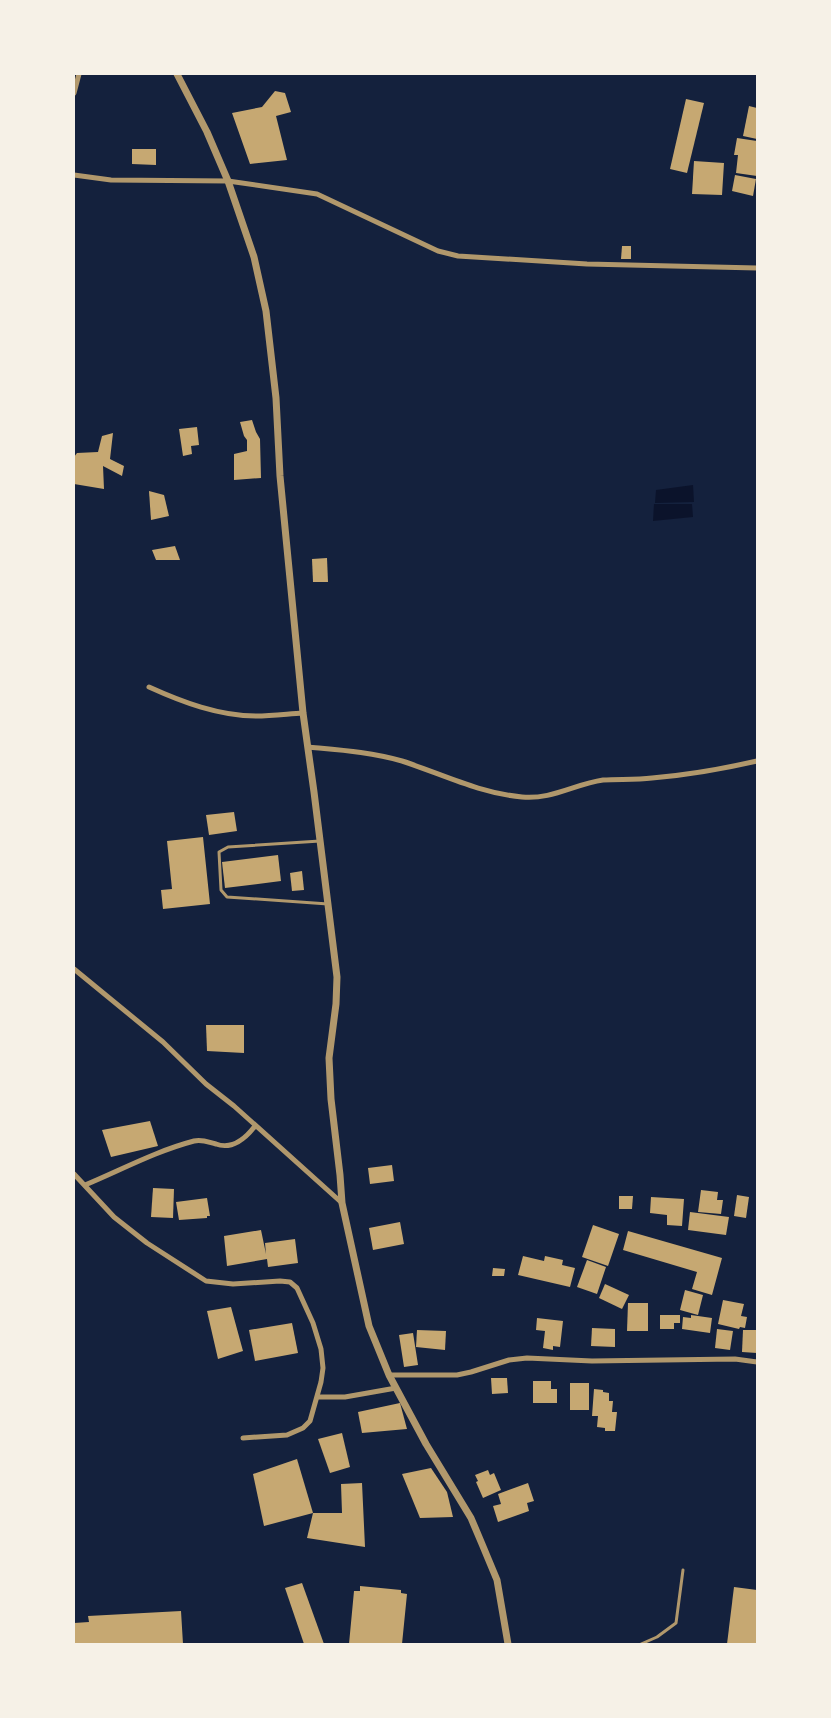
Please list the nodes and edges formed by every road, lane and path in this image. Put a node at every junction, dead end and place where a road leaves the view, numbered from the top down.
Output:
1 (79, 74) edge
2 (176, 74) edge
3 (74, 93) edge
4 (74, 175) edge
5 (228, 181) junction
6 (757, 268) edge
7 (149, 687) dead end
8 (303, 713) junction
9 (308, 747) junction
10 (757, 761) edge
11 (320, 841) junction
12 (328, 904) junction
13 (74, 969) edge
14 (255, 1126) junction
15 (74, 1174) edge
16 (85, 1185) junction
17 (342, 1203) junction
18 (757, 1362) edge
19 (389, 1375) junction
20 (396, 1388) junction
21 (318, 1397) junction
22 (243, 1438) dead end
23 (683, 1570) dead end
24 (508, 1644) edge
25 (641, 1644) edge

1 - 3 street
2 - 5 street
4 - 5 street
5 - 6 street
5 - 8 street
7 - 8 street
8 - 9 street
9 - 10 street
9 - 11 street
11 - 12 street
11 - 12 lane
12 - 17 street
13 - 14 street
14 - 16 street
14 - 17 street
15 - 16 street
16 - 21 street
17 - 19 street
18 - 19 street
19 - 20 street
20 - 21 street
20 - 24 street
21 - 22 street
23 - 25 lane

